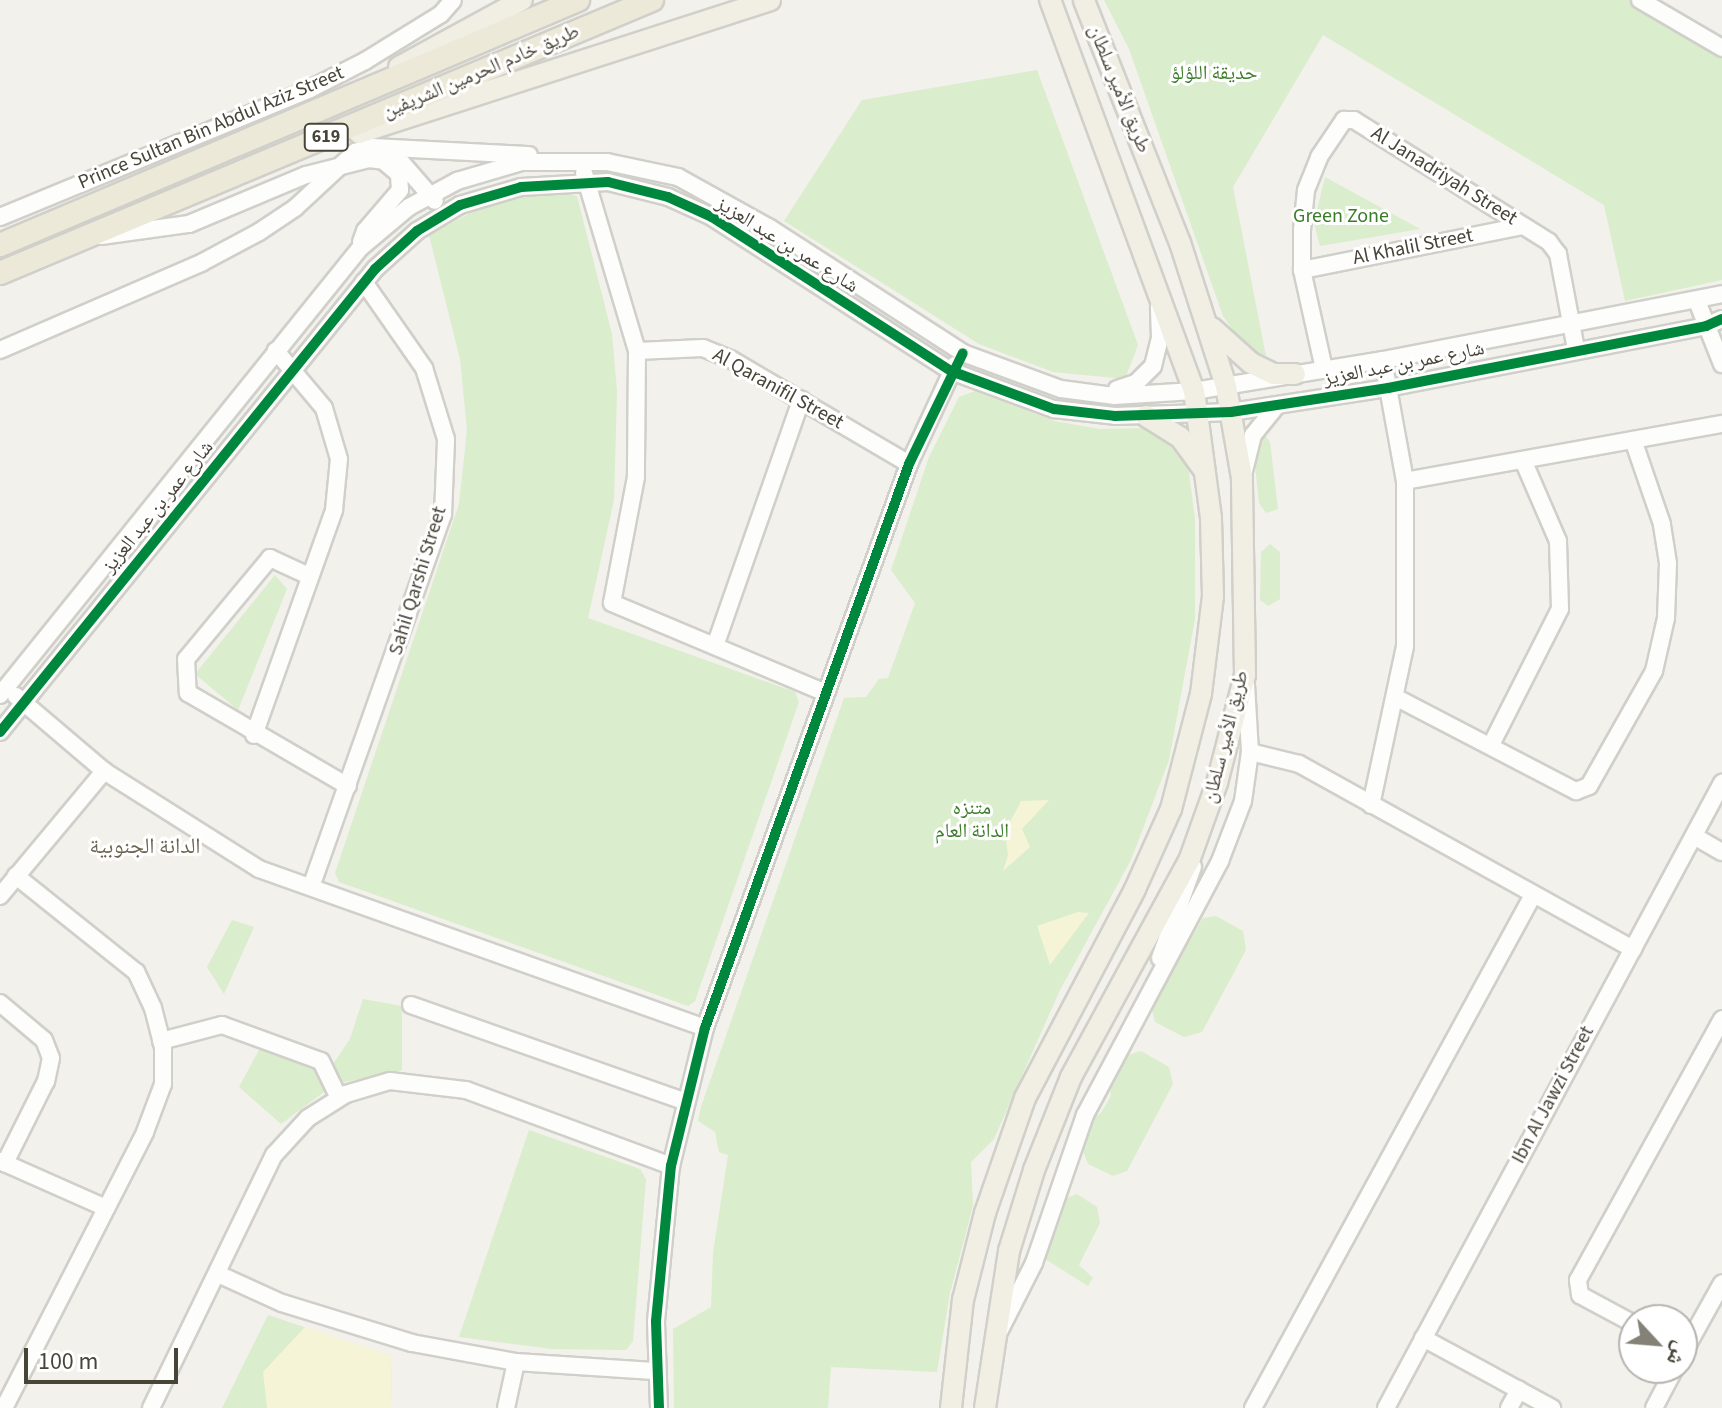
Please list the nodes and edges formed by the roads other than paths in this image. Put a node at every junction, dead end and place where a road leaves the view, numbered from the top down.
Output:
1 (453, 0) edge
2 (522, 0) edge
3 (578, 0) edge
4 (652, 0) edge
5 (770, 0) edge
6 (1050, 0) edge
7 (1084, 0) edge
8 (1640, 0) edge
9 (1722, 48) edge
10 (316, 111) junction
11 (574, 159) junction
12 (381, 160) junction
13 (345, 162) junction
14 (586, 182) junction
15 (429, 197) junction
16 (164, 206) junction
17 (455, 208) junction
18 (0, 217) edge
19 (1523, 226) junction
20 (92, 237) junction
21 (0, 243) edge
22 (360, 248) junction
23 (1302, 270) junction
24 (0, 273) edge
25 (364, 282) junction
26 (0, 283) edge
27 (1158, 293) junction
28 (1722, 294) edge
29 (1697, 301) junction
30 (1722, 319) edge
31 (1571, 324) junction
32 (1210, 325) junction
33 (1706, 326) junction
34 (1576, 349) junction
35 (0, 350) edge
36 (276, 351) junction
37 (637, 351) junction
38 (963, 353) junction
39 (1383, 360) junction
40 (1722, 364) edge
41 (1324, 369) junction
42 (292, 370) junction
43 (951, 371) junction
44 (1295, 374) junction
45 (1226, 386) junction
46 (1388, 388) junction
47 (1194, 391) junction
48 (1081, 392) junction
49 (801, 400) junction
50 (1277, 405) junction
51 (1231, 412) junction
52 (1200, 415) junction
53 (1146, 416) junction
54 (1722, 424) edge
55 (1633, 440) junction
56 (1523, 460) junction
57 (909, 464) junction
58 (1207, 475) junction
59 (1242, 480) junction
60 (1405, 481) junction
61 (309, 576) junction
62 (715, 646) junction
63 (1245, 675) junction
64 (3, 691) edge
65 (826, 693) junction
66 (1397, 698) junction
67 (24, 702) junction
68 (0, 732) edge
69 (254, 735) junction
70 (1492, 743) junction
71 (1250, 752) junction
72 (104, 771) junction
73 (1722, 783) edge
74 (348, 786) junction
75 (1371, 805) junction
76 (1694, 836) junction
77 (1195, 846) junction
78 (1722, 852) edge
79 (16, 876) junction
80 (311, 887) junction
81 (1533, 895) junction
82 (0, 896) edge
83 (1633, 949) junction
84 (0, 1003) edge
85 (1142, 1004) junction
86 (411, 1005) dead end
87 (1722, 1019) edge
88 (705, 1028) junction
89 (161, 1041) junction
90 (339, 1098) junction
91 (686, 1102) junction
92 (0, 1133) edge
93 (16, 1141) junction
94 (2, 1162) edge
95 (671, 1166) junction
96 (106, 1208) junction
97 (218, 1274) junction
98 (1722, 1283) edge
99 (1618, 1315) edge
100 (1698, 1325) edge
101 (1423, 1338) junction
102 (994, 1341) junction
103 (516, 1362) junction
104 (654, 1371) junction
105 (1667, 1384) edge
106 (1519, 1390) junction
107 (987, 1405) edge
108 (4, 1408) edge
109 (151, 1408) edge
110 (506, 1408) edge
111 (659, 1408) edge
112 (951, 1408) edge
113 (1253, 1408) edge
114 (1386, 1408) edge
115 (1509, 1408) edge
116 (1552, 1408) edge
117 (1654, 1408) edge

1 - 18 street, Prince Sultan Bin Abdul Aziz Street
2 - 10 main road
3 - 10 highway, طريق خادم الحرمين الشريفين / 619
4 - 16 highway, طريق خادم الحرمين الشريفين / 619
5 - 16 main road
6 - 27 main road, طريق الأمير سلطان
7 - 32 main road, طريق الأمير سلطان
8 - 9 street
10 - 21 highway, طريق خادم الحرمين الشريفين / 619
11 - 13 street
11 - 14 street
11 - 15 street
11 - 38 street
12 - 13 street
12 - 15 street
12 - 22 street
13 - 20 street
13 - 35 street
14 - 17 street, شارع عمر بن عبد العزيز
14 - 37 street
14 - 43 street, شارع عمر بن عبد العزيز
15 - 17 street
15 - 22 street
16 - 20 highway, طريق خادم الحرمين الشريفين / 619
17 - 25 street, شارع عمر بن عبد العزيز
19 - 23 street, Al Khalil Street
19 - 23 street, Al Janadriyah Street
19 - 31 street, Al Janadriyah Street
20 - 24 highway, طريق خادم الحرمين الشريفين / 619
20 - 26 highway
22 - 36 street
23 - 41 street, Al Janadriyah Street
25 - 42 street, شارع عمر بن عبد العزيز
25 - 74 street, Sahil Qarshi Street
27 - 47 main road, طريق الأمير سلطان
27 - 48 street
28 - 29 street
29 - 31 street
29 - 33 street
30 - 33 street, شارع عمر بن عبد العزيز
31 - 34 street, Al Janadriyah Street
31 - 39 street
32 - 44 main road
32 - 45 main road, طريق الأمير سلطان
33 - 34 street, شارع عمر بن عبد العزيز
33 - 40 street
34 - 46 street, شارع عمر بن عبد العزيز
36 - 42 street
36 - 64 street
37 - 49 street, Al Qaranifil Street
37 - 62 street
38 - 43 street
38 - 48 street
39 - 41 street
39 - 46 street
41 - 44 street
42 - 61 street
42 - 67 street, شارع عمر بن عبد العزيز
43 - 53 street, شارع عمر بن عبد العزيز
43 - 57 street
44 - 45 street
45 - 47 street
45 - 51 main road, طريق الأمير سلطان
46 - 50 street, شارع عمر بن عبد العزيز
46 - 60 street
47 - 48 street
47 - 52 main road, طريق الأمير سلطان
49 - 57 street, Al Qaranifil Street
49 - 62 street
50 - 51 street, شارع عمر بن عبد العزيز
50 - 59 street
51 - 52 street, شارع عمر بن عبد العزيز
51 - 59 main road, طريق الأمير سلطان
52 - 53 street, شارع عمر بن عبد العزيز
52 - 58 main road, طريق الأمير سلطان
53 - 58 main road
54 - 55 street
55 - 56 street
55 - 70 street
56 - 60 street
56 - 70 street
57 - 65 street
58 - 112 main road, طريق الأمير سلطان
59 - 63 main road, طريق الأمير سلطان
60 - 66 street
61 - 69 street
61 - 69 street
62 - 65 street
63 - 71 street
63 - 77 main road, طريق الأمير سلطان
64 - 67 street
65 - 88 street
66 - 70 street
66 - 75 street
67 - 68 street, شارع عمر بن عبد العزيز
67 - 72 street
69 - 74 street
71 - 75 street
71 - 85 street
72 - 79 street
72 - 80 street
73 - 76 street, Ibn Al Jawzi Street
74 - 80 street, Sahil Qarshi Street
75 - 81 street
76 - 78 street
76 - 83 street, Ibn Al Jawzi Street
77 - 85 street
77 - 102 main road, طريق الأمير سلطان
79 - 82 street
79 - 89 street
80 - 88 street
81 - 83 street
81 - 113 street
83 - 101 street, Ibn Al Jawzi Street
84 - 93 street
85 - 102 street
86 - 91 street
87 - 99 street
88 - 91 street
89 - 90 street
89 - 96 street
90 - 95 street
90 - 97 street
91 - 95 street
92 - 93 street
93 - 94 street
94 - 96 street
95 - 104 street
96 - 108 street
97 - 103 street
97 - 109 street
98 - 100 street
101 - 106 street
101 - 114 street, Ibn Al Jawzi Street
102 - 107 main road, طريق الأمير سلطان
103 - 104 street
103 - 110 street
104 - 111 street
105 - 117 street
106 - 115 street
106 - 116 street

